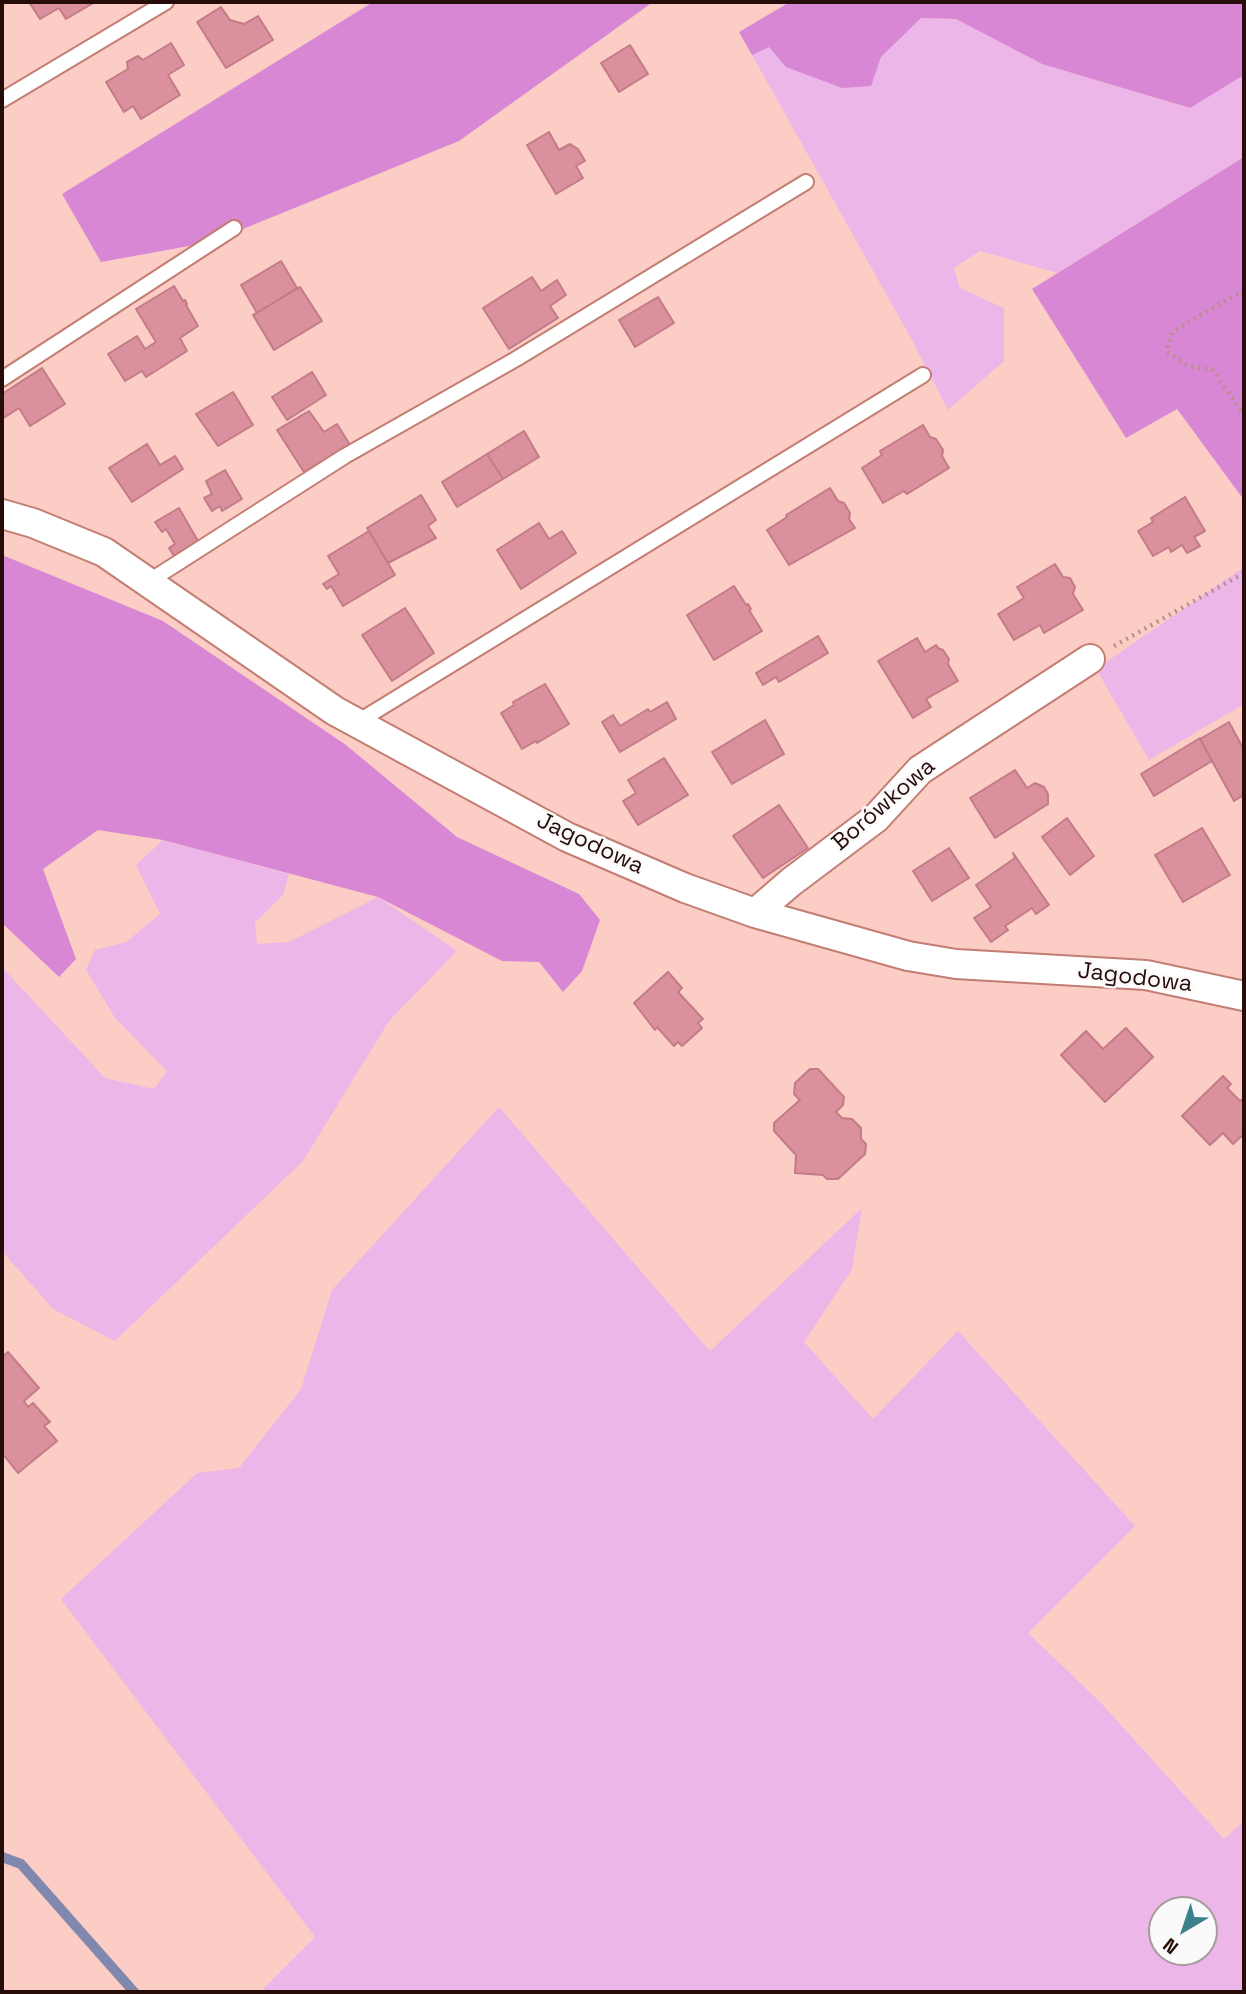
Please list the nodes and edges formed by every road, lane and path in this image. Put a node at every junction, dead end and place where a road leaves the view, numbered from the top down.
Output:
1 (166, 2) edge
2 (2, 100) edge
3 (806, 182) dead end
4 (234, 228) dead end
5 (1244, 290) edge
6 (923, 375) dead end
7 (2, 379) edge
8 (1244, 415) edge
9 (2, 514) edge
10 (1244, 573) edge
11 (148, 582) junction
12 (1090, 659) joint
13 (356, 723) junction
14 (755, 913) junction
15 (1244, 996) edge

1 - 2 lane
3 - 11 lane
4 - 7 lane
5 - 8 path
6 - 13 lane
9 - 11 street, Jagodowa
10 - 12 path
11 - 13 street, Jagodowa
12 - 14 street, Borówkowa
13 - 14 street, Jagodowa
14 - 15 street, Jagodowa

